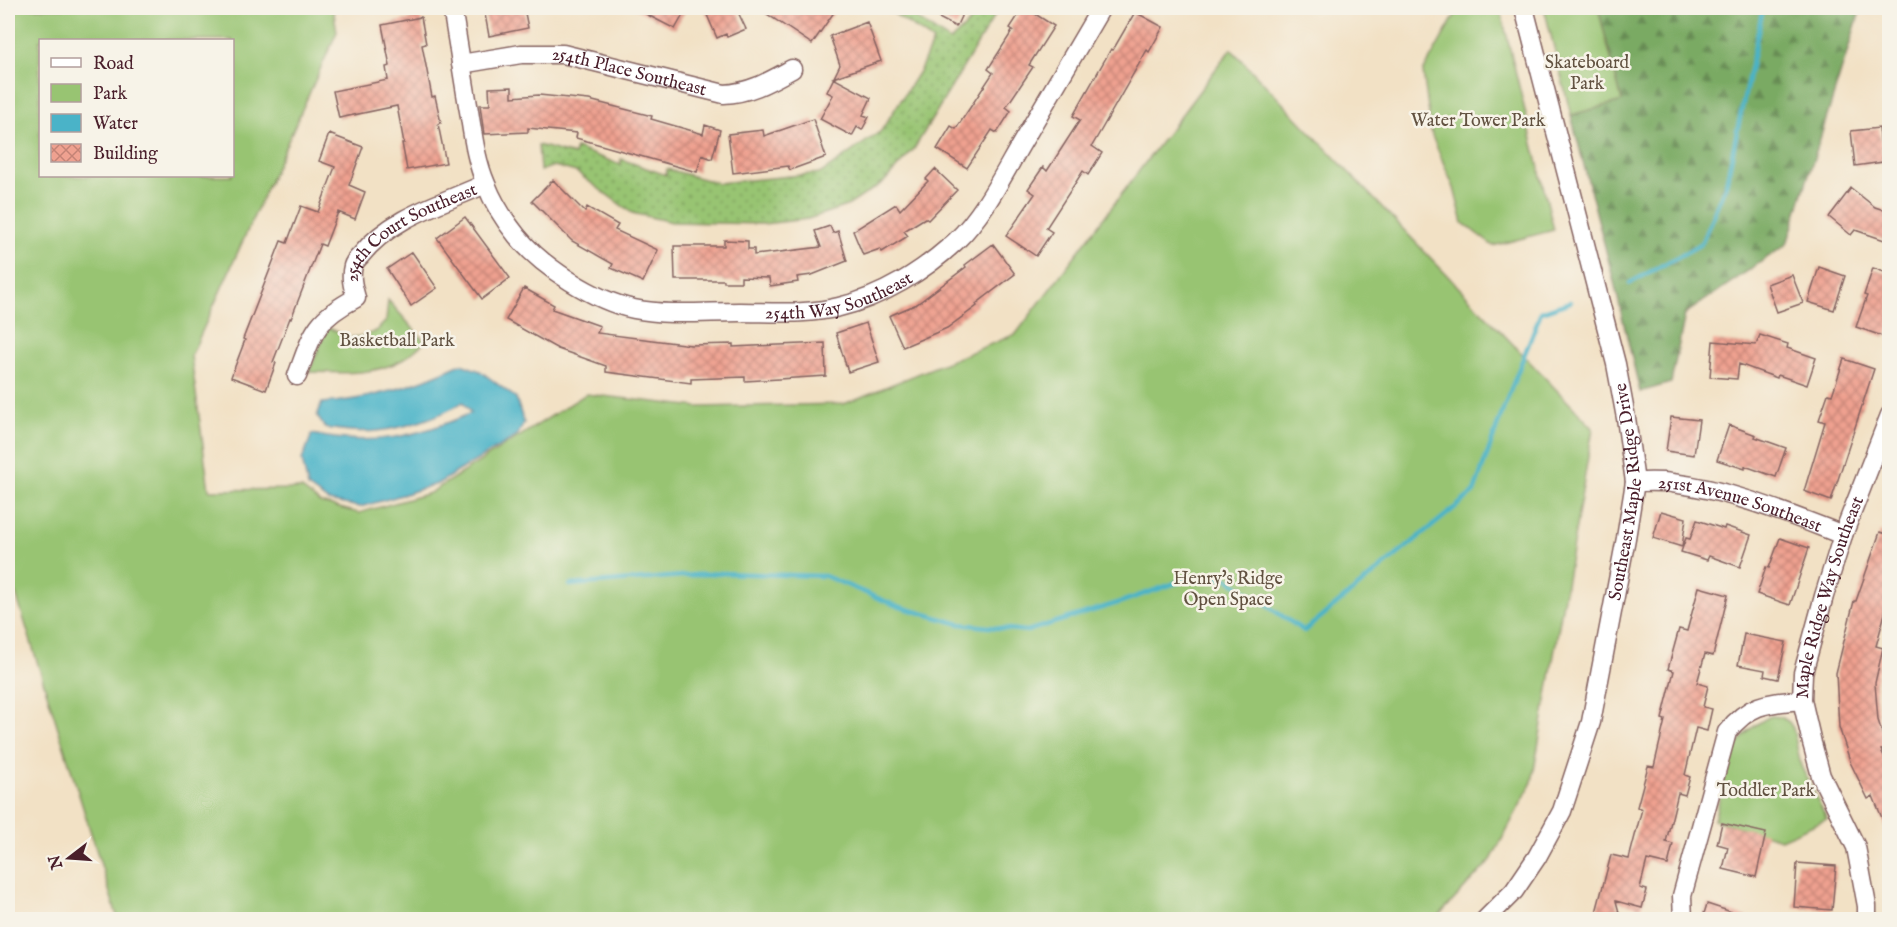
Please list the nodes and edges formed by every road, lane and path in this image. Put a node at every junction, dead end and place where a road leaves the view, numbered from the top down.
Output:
1 (452, 8) edge
2 (1101, 8) edge
3 (1524, 8) edge
4 (461, 64) junction
5 (792, 69) dead end
6 (485, 184) junction
7 (297, 376) dead end
8 (1890, 416) edge
9 (1635, 482) junction
10 (1843, 535) junction
11 (1802, 700) junction
12 (1485, 920) edge
13 (1683, 920) edge
14 (1867, 920) edge

1 - 4 street, 254th Way Southeast
2 - 6 street, 254th Way Southeast
3 - 9 street, Southeast Maple Ridge Drive
4 - 5 street, 254th Place Southeast
4 - 6 street, 254th Way Southeast
6 - 7 street, 254th Court Southeast
8 - 10 street, Maple Ridge Way Southeast
9 - 10 street, 251st Avenue Southeast
9 - 12 street, Southeast Maple Ridge Drive
10 - 11 street, Maple Ridge Way Southeast
11 - 13 street
11 - 14 street, Maple Ridge Way Southeast

